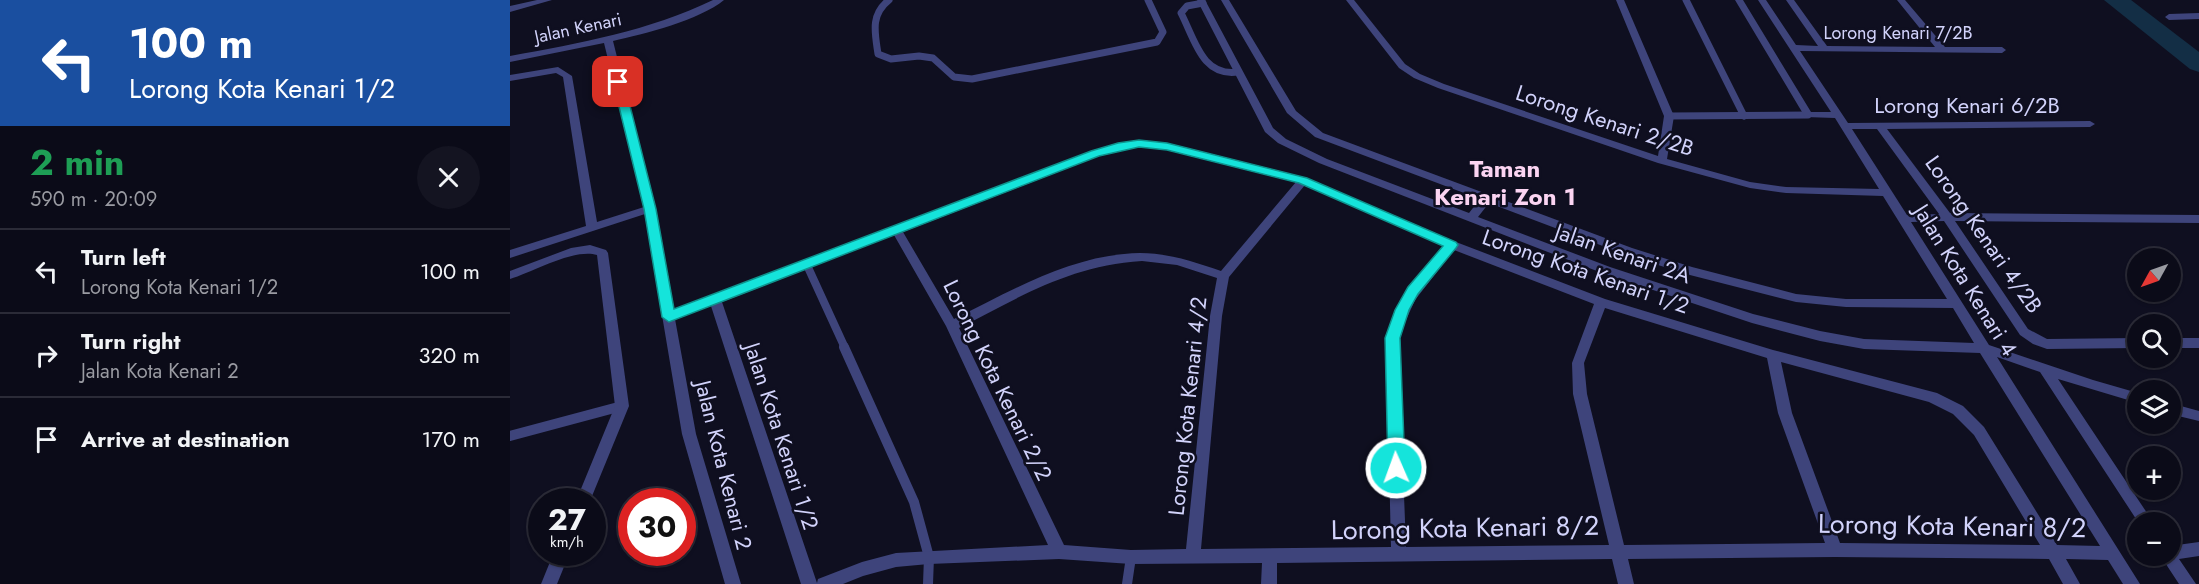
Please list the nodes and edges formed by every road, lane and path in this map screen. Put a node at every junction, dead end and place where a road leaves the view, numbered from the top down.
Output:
1 (548, 0) edge
2 (696, 0) edge
3 (720, 0) edge
4 (889, 0) edge
5 (1148, 0) edge
6 (1224, 0) edge
7 (1350, 0) edge
8 (1620, 0) edge
9 (1686, 0) edge
10 (1739, 0) edge
11 (1762, 0) edge
12 (1790, 0) edge
13 (1901, 0) edge
14 (1202, 1) edge
15 (510, 9) edge
16 (704, 9) junction
17 (2199, 16) edge
18 (2169, 17) dead end
19 (608, 40) junction
20 (1795, 48) junction
21 (1825, 49) junction
22 (1943, 50) junction
23 (2002, 50) dead end
24 (510, 59) edge
25 (1238, 72) junction
26 (510, 78) edge
27 (1808, 115) junction
28 (1669, 116) junction
29 (1744, 116) junction
30 (1841, 120) junction
31 (2090, 124) dead end
32 (1880, 126) junction
33 (1662, 161) junction
34 (1303, 180) junction
35 (1886, 193) junction
36 (1488, 197) junction
37 (650, 209) junction
38 (1947, 217) junction
39 (1471, 218) junction
40 (1903, 219) junction
41 (2199, 219) edge
42 (592, 227) junction
43 (896, 229) junction
44 (1452, 245) junction
45 (510, 254) edge
46 (806, 263) junction
47 (510, 275) edge
48 (1223, 276) junction
49 (715, 300) junction
50 (1601, 302) junction
51 (1956, 304) junction
52 (669, 317) junction
53 (952, 326) junction
54 (2127, 343) edge
55 (2181, 343) edge
56 (2199, 343) edge
57 (1984, 348) junction
58 (1773, 355) junction
59 (2045, 369) junction
60 (2127, 395) edge
61 (622, 406) junction
62 (2181, 411) edge
63 (2199, 416) edge
64 (510, 436) edge
65 (588, 488) edge
66 (2139, 512) edge
67 (2199, 549) edge
68 (1835, 550) junction
69 (1059, 552) junction
70 (1618, 552) junction
71 (2054, 552) junction
72 (2181, 552) edge
73 (2111, 553) junction
74 (1399, 555) junction
75 (1193, 556) junction
76 (1270, 556) junction
77 (929, 557) junction
78 (1131, 557) junction
79 (556, 566) edge
80 (2177, 566) edge
81 (549, 584) edge
82 (733, 584) edge
83 (809, 584) edge
84 (824, 584) edge
85 (928, 584) edge
86 (1127, 584) edge
87 (1269, 584) edge
88 (1626, 584) edge
89 (2072, 584) edge
90 (2132, 584) edge
91 (2188, 584) edge

1 - 15 street
2 - 16 street
3 - 16 street, Jalan Kenari
4 - 5 lane
6 - 36 street, Jalan Kenari 2A
7 - 33 street, Lorong Kenari 2/2B
8 - 28 street
9 - 29 lane
10 - 27 street
11 - 20 street, Jalan Kota Kenari 4
12 - 21 street
13 - 22 street
14 - 25 street, Jalan Kenari 2A
14 - 25 lane
16 - 19 street, Jalan Kenari
17 - 18 street
19 - 24 street, Jalan Kenari
19 - 37 street, Jalan Kota Kenari 2
20 - 21 street, Lorong Kenari 7/2B
20 - 30 street, Jalan Kota Kenari 4
21 - 22 street, Lorong Kenari 7/2B
22 - 23 street, Lorong Kenari 7/2B
25 - 39 street, Jalan Kenari 2A
26 - 42 street
27 - 29 lane
27 - 30 street, Lorong Kenari 6/2B
28 - 29 lane
28 - 33 street
30 - 32 street, Lorong Kenari 6/2B
30 - 35 street, Jalan Kota Kenari 4
31 - 32 street, Lorong Kenari 6/2B
32 - 38 street, Lorong Kenari 4/2B
33 - 35 street, Lorong Kenari 2/2B
34 - 43 street, Lorong Kota Kenari 1/2
34 - 44 street, Lorong Kota Kenari 1/2
34 - 48 street, Lorong Kota Kenari 4/2
35 - 40 street, Jalan Kota Kenari 4
36 - 39 street
36 - 51 street, Jalan Kenari 2A
37 - 42 street
37 - 52 street, Jalan Kota Kenari 2
38 - 40 street
38 - 41 street
38 - 54 street, Lorong Kenari 4/2B
39 - 57 street, Jalan Kenari 2A
40 - 51 street, Jalan Kota Kenari 4
42 - 45 street
43 - 46 street, Lorong Kota Kenari 1/2
43 - 53 street, Lorong Kota Kenari 2/2
44 - 50 street, Lorong Kota Kenari 1/2
44 - 74 street
46 - 49 street, Lorong Kota Kenari 1/2
46 - 77 lane
47 - 61 street
48 - 53 street
48 - 75 street, Lorong Kota Kenari 4/2
49 - 52 street, Lorong Kota Kenari 1/2
49 - 83 street, Jalan Kota Kenari 1/2
50 - 58 street, Lorong Kota Kenari 1/2
50 - 70 street
51 - 57 street, Jalan Kota Kenari 4
52 - 82 street, Jalan Kota Kenari 2
53 - 69 street, Lorong Kota Kenari 2/2
55 - 56 street
57 - 59 street, Jalan Kenari 2A
57 - 73 street, Jalan Kota Kenari 4
58 - 68 street
58 - 71 street, Lorong Kota Kenari 1/2
59 - 60 street, Jalan Kenari 2A
59 - 66 street
61 - 64 lane
61 - 65 street
62 - 63 street
67 - 72 street
68 - 70 street, Lorong Kota Kenari 8/2
68 - 71 street, Lorong Kota Kenari 8/2
69 - 77 street, Lorong Kota Kenari 8/2
69 - 78 street, Lorong Kota Kenari 8/2
70 - 74 street, Lorong Kota Kenari 8/2
70 - 88 street
71 - 73 street, Lorong Kota Kenari 8/2
71 - 89 street, Lorong Kota Kenari 1/2
73 - 90 street, Jalan Kota Kenari 4
74 - 76 street, Lorong Kota Kenari 8/2
75 - 76 street, Lorong Kota Kenari 8/2
75 - 78 street, Lorong Kota Kenari 8/2
76 - 87 street
77 - 84 street, Lorong Kota Kenari 8/2
77 - 85 lane
78 - 86 lane
79 - 81 street
80 - 91 street

